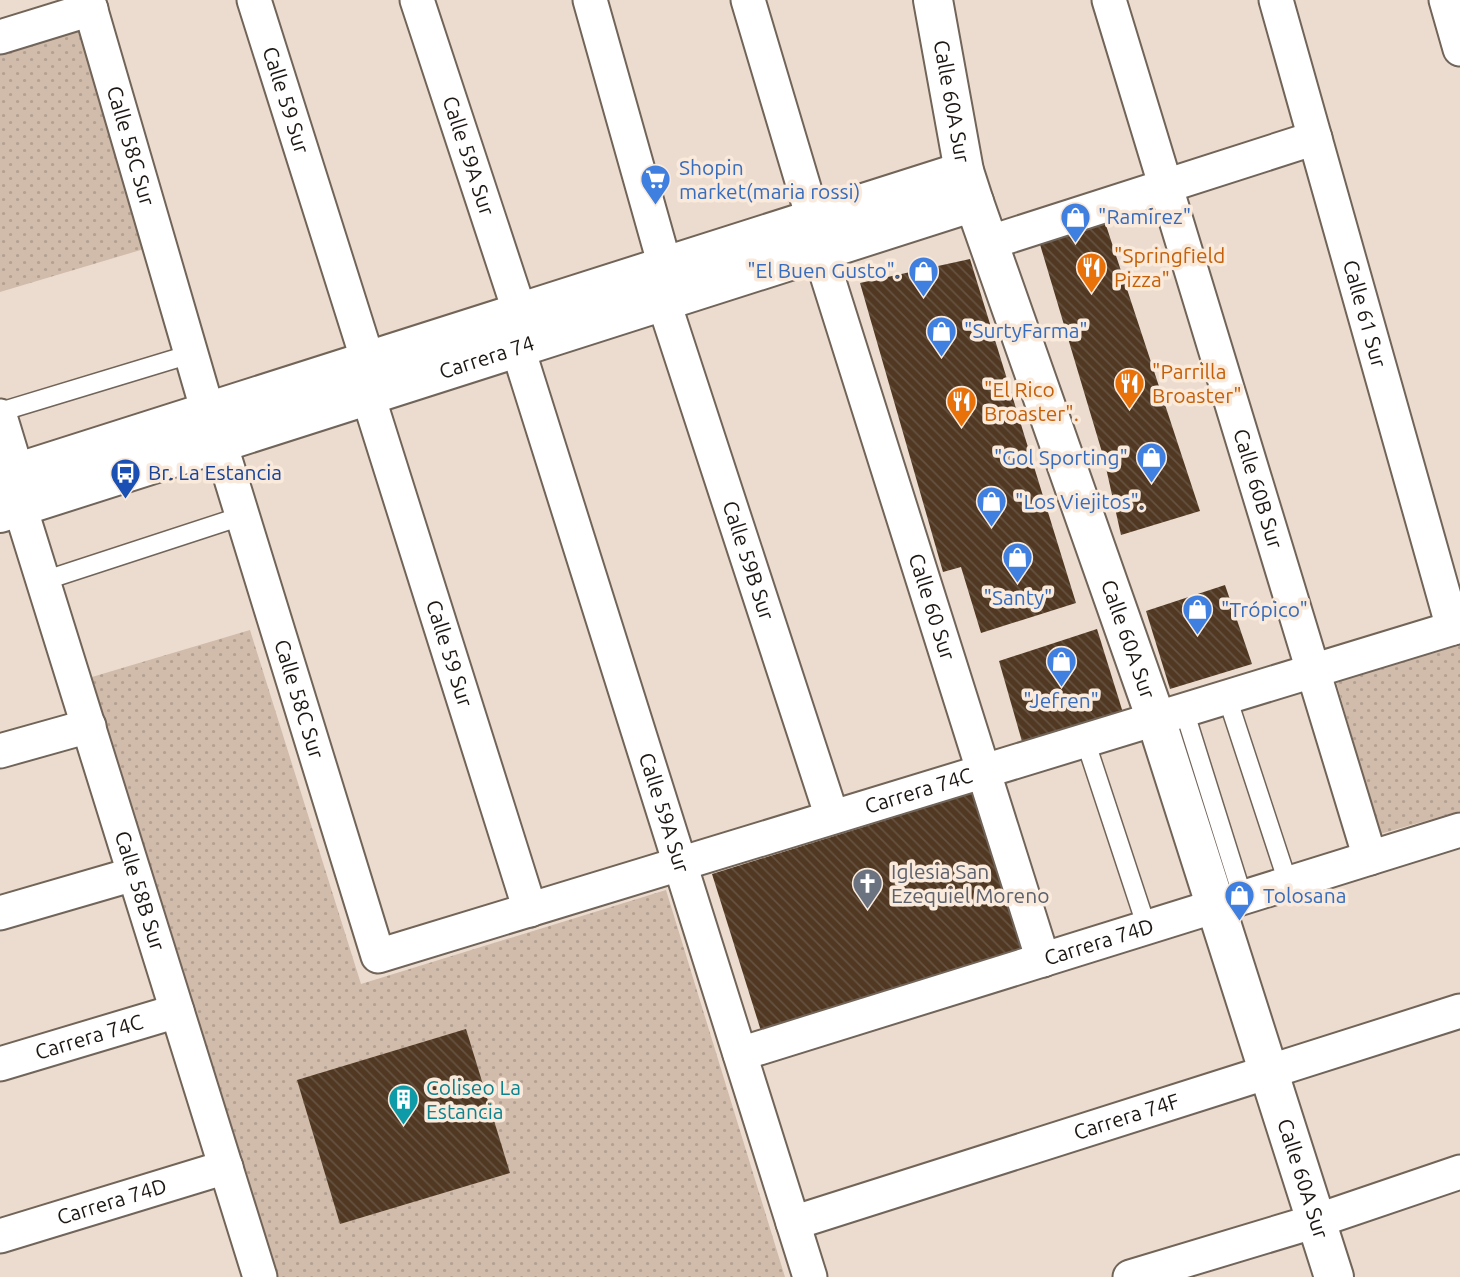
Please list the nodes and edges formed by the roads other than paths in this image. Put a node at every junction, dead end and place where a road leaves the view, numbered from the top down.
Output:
1 (254, 0) edge
2 (417, 0) edge
3 (590, 0) edge
4 (748, 0) edge
5 (933, 0) edge
6 (1109, 0) edge
7 (1276, 0) edge
8 (1447, 0) edge
9 (90, 4) edge
10 (0, 37) edge
11 (1460, 49) edge
12 (1315, 138) junction
13 (1166, 186) junction
14 (969, 187) junction
15 (816, 236) junction
16 (988, 243) junction
17 (665, 285) junction
18 (519, 331) junction
19 (191, 354) junction
20 (368, 379) junction
21 (0, 414) edge
22 (214, 428) junction
23 (9, 492) edge
24 (242, 516) junction
25 (43, 580) junction
26 (1457, 626) edge
27 (1313, 671) junction
28 (1227, 697) junction
29 (1170, 714) junction
30 (89, 726) junction
31 (1085, 740) junction
32 (0, 751) edge
33 (984, 771) junction
34 (832, 817) junction
35 (1460, 830) edge
36 (1370, 858) junction
37 (680, 864) junction
38 (134, 874) junction
39 (1288, 883) junction
40 (1229, 902) junction
41 (530, 910) junction
42 (0, 913) edge
43 (1147, 928) junction
44 (378, 956) joint
45 (1043, 960) junction
46 (177, 1011) junction
47 (1460, 1011) edge
48 (740, 1054) junction
49 (0, 1064) edge
50 (1269, 1072) junction
51 (226, 1167) junction
52 (1460, 1172) edge
53 (1316, 1221) junction
54 (793, 1223) junction
55 (0, 1236) edge
56 (260, 1277) edge
57 (810, 1277) edge
58 (1130, 1277) edge
59 (1334, 1277) edge

1 - 20 street, Calle 59 Sur
2 - 18 street, Calle 59A Sur
3 - 17 street, Calle 59B Sur
4 - 15 street, Calle 60 Sur
5 - 14 street, Calle 60A Sur
6 - 13 street, Calle 60B Sur
7 - 12 street, Calle 61 Sur
8 - 11 street
9 - 10 street
9 - 19 street, Calle 58C Sur
12 - 13 street
12 - 26 street, Calle 61 Sur
13 - 16 street
13 - 27 street, Calle 60B Sur
14 - 15 street, Carrera 74
14 - 16 street, Calle 60A Sur
15 - 17 street, Carrera 74
15 - 33 street, Calle 60 Sur
16 - 29 street, Calle 60A Sur
17 - 18 street, Carrera 74
17 - 34 street, Calle 59B Sur
18 - 20 street, Carrera 74
18 - 37 street, Calle 59A Sur
19 - 21 lane
19 - 22 street, Calle 58C Sur
20 - 22 street, Carrera 74
20 - 41 street, Calle 59 Sur
21 - 23 street, Calle 58B Sur
22 - 23 street, Carrera 74
22 - 24 street, Calle 58C Sur
23 - 25 street, Calle 58B Sur
24 - 25 lane
24 - 44 street, Calle 58C Sur
25 - 30 street, Calle 58B Sur
26 - 27 street, Carrera 74C
27 - 28 street, Carrera 74C
27 - 36 street, Calle 60B Sur
28 - 29 street, Carrera 74C
28 - 39 lane
29 - 31 street, Carrera 74C
29 - 40 street, Calle 60A Sur
30 - 32 street
30 - 38 street, Calle 58B Sur
31 - 33 street, Carrera 74C
31 - 43 lane
33 - 34 street, Carrera 74C
33 - 45 street, Calle 60 Sur
34 - 37 street, Carrera 74C
35 - 36 street, Carrera 74D
36 - 39 street, Carrera 74D
37 - 41 street, Carrera 74C
37 - 48 street, Calle 59A Sur
38 - 42 street
38 - 46 street, Calle 58B Sur
39 - 40 street, Carrera 74D
40 - 43 street, Carrera 74D
40 - 50 street, Calle 60A Sur
41 - 44 street, Carrera 74C
43 - 45 street, Carrera 74D
45 - 48 street, Carrera 74D
46 - 49 street, Carrera 74C
46 - 51 street, Calle 58B Sur
47 - 50 street, Carrera 74F
48 - 54 street, Calle 59A Sur
50 - 53 street, Calle 60A Sur
50 - 54 street, Carrera 74F
51 - 55 street, Carrera 74D
51 - 56 street, Calle 58B Sur
52 - 53 street
53 - 58 street
53 - 59 street, Calle 60A Sur
54 - 57 street, Calle 59A Sur

